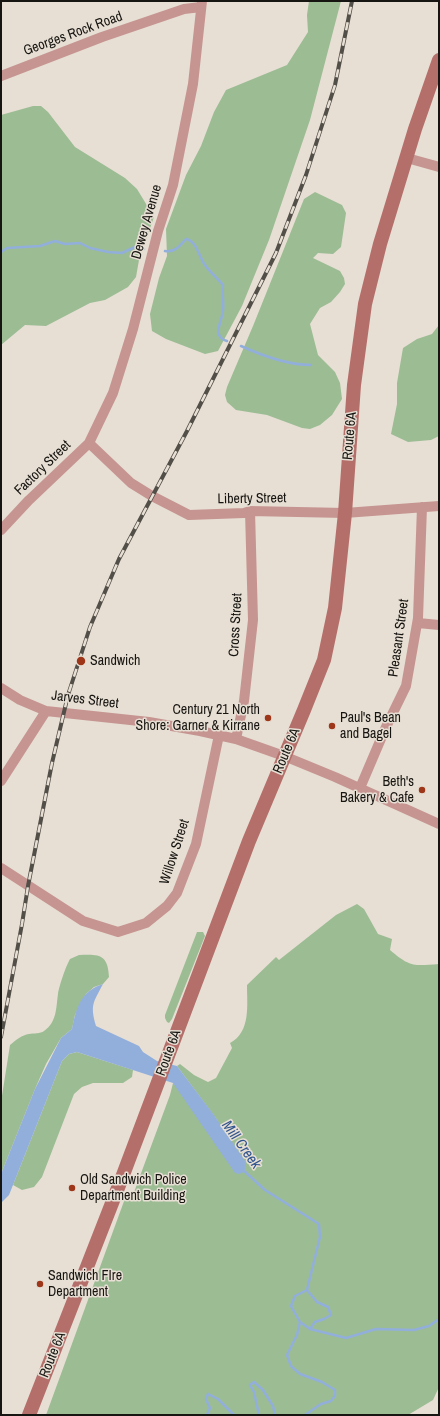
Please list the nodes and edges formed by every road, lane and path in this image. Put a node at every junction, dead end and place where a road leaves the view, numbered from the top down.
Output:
1 (202, 4) edge
2 (439, 60) edge
3 (1, 76) edge
4 (407, 158) junction
5 (439, 167) edge
6 (89, 443) junction
7 (439, 506) edge
8 (422, 507) junction
9 (250, 511) junction
10 (345, 514) junction
11 (1, 530) edge
12 (418, 623) junction
13 (439, 625) edge
14 (1, 688) edge
15 (46, 711) junction
16 (219, 735) junction
17 (236, 739) junction
18 (284, 756) junction
19 (1, 781) edge
20 (360, 788) junction
21 (439, 824) edge
22 (1, 868) edge
23 (29, 1415) edge

1 - 3 street, Georges Rock Road
1 - 6 street, Dewey Avenue
2 - 4 main road, Route 6A
4 - 5 street
4 - 10 main road, Route 6A
6 - 9 street, Liberty Street
6 - 11 street, Factory Street
7 - 8 street, Liberty Street
8 - 10 street, Liberty Street
8 - 12 street, Pleasant Street
9 - 10 street, Liberty Street
9 - 17 street, Cross Street
10 - 18 main road, Route 6A
12 - 13 street
12 - 20 street, Pleasant Street
14 - 15 street, Jarves Street
15 - 16 street, Jarves Street
15 - 19 street
16 - 17 street, Jarves Street
16 - 22 street, Willow Street
17 - 18 street, Jarves Street
18 - 20 street, Jarves Street
18 - 23 main road, Route 6A
20 - 21 street, Jarves Street

